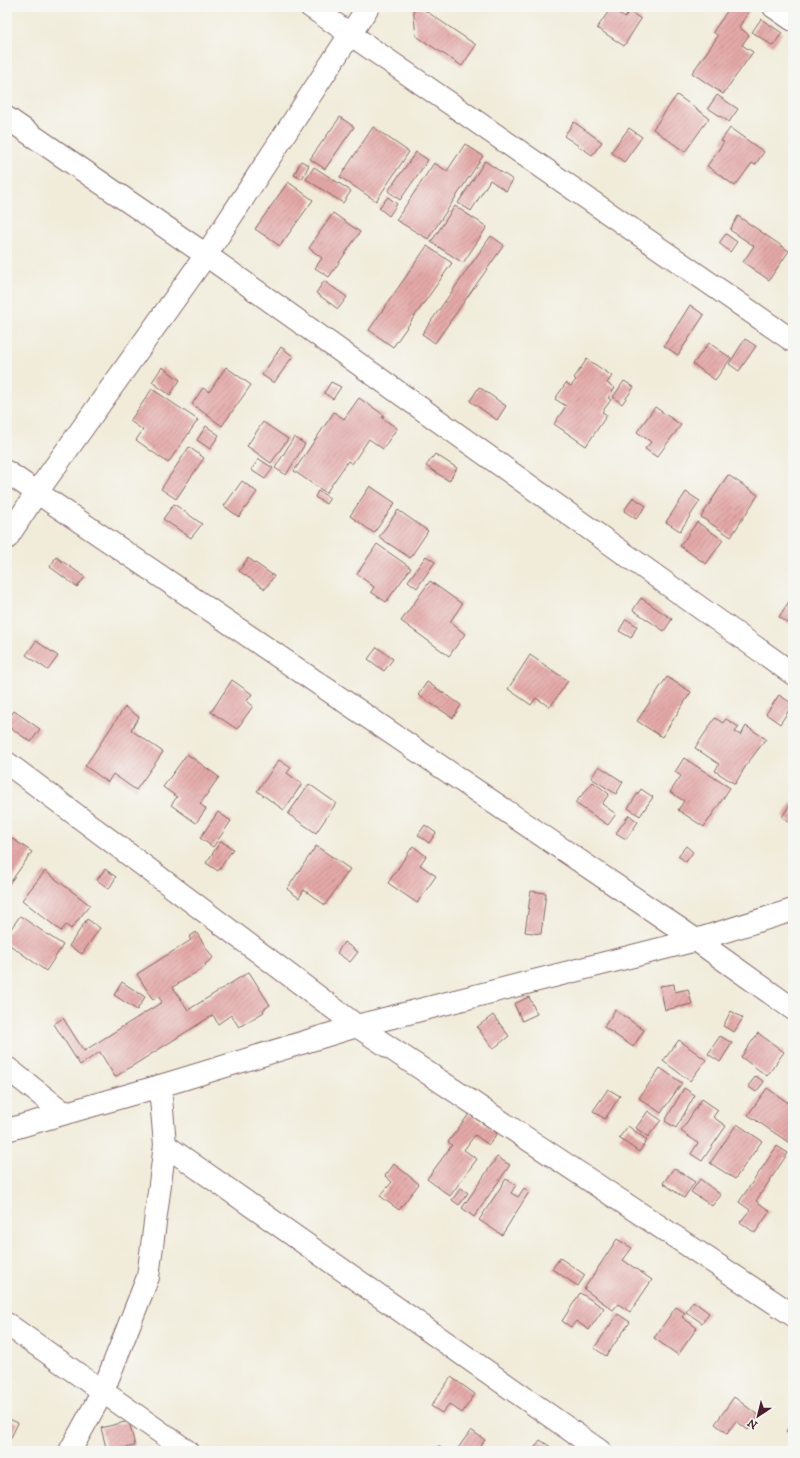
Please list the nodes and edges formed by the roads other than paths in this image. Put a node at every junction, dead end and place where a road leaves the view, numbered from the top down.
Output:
1 (311, 7) edge
2 (368, 7) edge
3 (774, 7) edge
4 (793, 20) edge
5 (349, 35) junction
6 (7, 118) edge
7 (206, 255) junction
8 (793, 341) edge
9 (7, 472) edge
10 (37, 492) junction
11 (7, 538) edge
12 (793, 674) edge
13 (7, 763) edge
14 (793, 910) edge
15 (696, 940) junction
16 (793, 1008) edge
17 (356, 1026) junction
18 (7, 1068) edge
19 (160, 1086) junction
20 (64, 1113) junction
21 (7, 1130) edge
22 (165, 1145) junction
23 (793, 1315) edge
24 (7, 1324) edge
25 (103, 1391) junction
26 (70, 1451) edge
27 (187, 1451) edge
28 (600, 1451) edge

1 - 5 street
2 - 5 street
3 - 4 street
5 - 7 street
5 - 8 street
6 - 7 street
7 - 10 street
7 - 12 street
9 - 10 street
10 - 11 street
10 - 15 street
13 - 17 street
14 - 15 street
15 - 16 street
15 - 17 street
17 - 19 street
17 - 23 street
18 - 20 street
19 - 20 street
19 - 22 street
20 - 21 street
22 - 25 street
22 - 28 street
24 - 25 street
25 - 26 street
25 - 27 street

